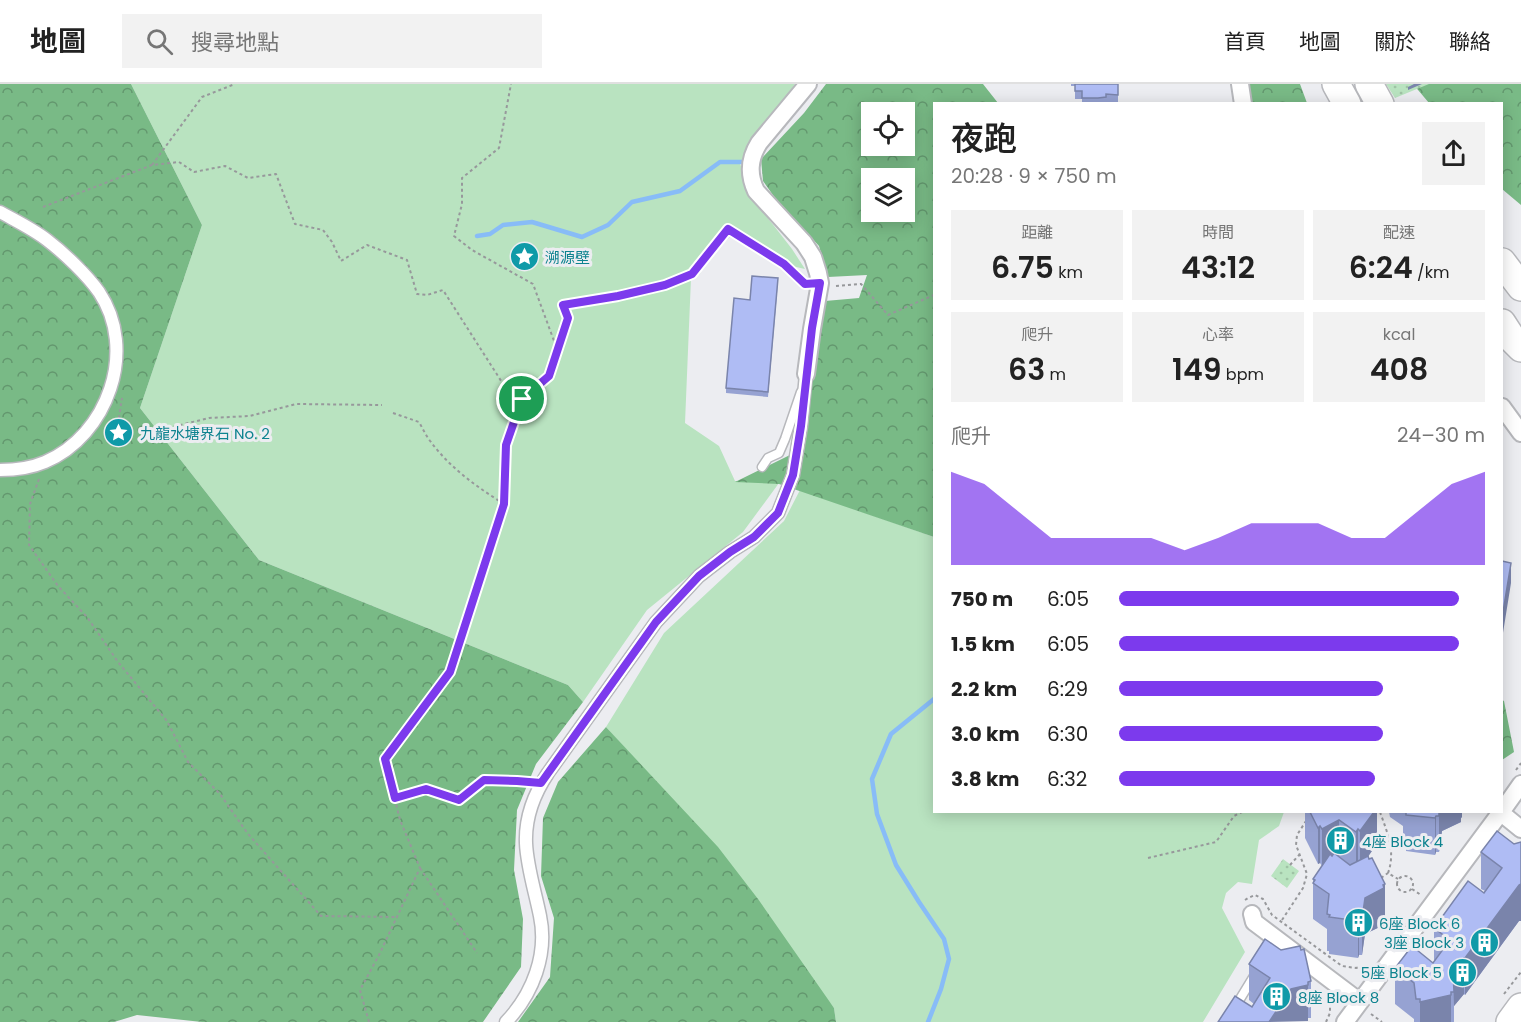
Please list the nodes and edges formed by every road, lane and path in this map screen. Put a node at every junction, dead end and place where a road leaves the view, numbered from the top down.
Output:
1 (235, 84) edge
2 (511, 84) edge
3 (808, 84) edge
4 (1240, 84) edge
5 (1336, 84) edge
6 (1369, 84) edge
7 (1243, 102) edge
8 (1346, 102) edge
9 (1379, 102) edge
10 (152, 165) junction
11 (43, 207) dead end
12 (0, 212) edge
13 (1503, 263) edge
14 (825, 285) junction
15 (1521, 287) edge
16 (933, 295) edge
17 (1503, 325) edge
18 (1521, 348) edge
19 (557, 350) junction
20 (806, 374) junction
21 (522, 399) junction
22 (382, 405) dead end
23 (1503, 408) edge
24 (393, 413) dead end
25 (138, 430) dead end
26 (1521, 433) edge
27 (45, 462) junction
28 (762, 467) dead end
29 (0, 470) edge
30 (504, 504) junction
31 (541, 783) junction
32 (1521, 784) edge
33 (395, 798) junction
34 (1503, 809) edge
35 (1240, 813) edge
36 (1380, 813) edge
37 (1500, 813) edge
38 (1502, 813) edge
39 (1309, 816) edge
40 (1521, 829) edge
41 (1299, 855) junction
42 (1148, 858) dead end
43 (1290, 865) dead end
44 (420, 868) junction
45 (1388, 873) junction
46 (1382, 878) edge
47 (1398, 879) junction
48 (1412, 889) junction
49 (1423, 897) dead end
50 (1246, 910) joint
51 (397, 917) junction
52 (1281, 921) junction
53 (477, 953) dead end
54 (1372, 963) dead end
55 (1257, 970) edge
56 (1329, 994) dead end
57 (1363, 1006) junction
58 (1521, 1007) edge
59 (369, 1022) edge
60 (506, 1022) edge
61 (1226, 1022) edge
62 (1326, 1022) edge
63 (1345, 1022) edge
64 (1382, 1022) edge
65 (1510, 1022) edge

1 - 10 path
2 - 19 path
3 - 14 street
4 - 7 street
5 - 8 highway
6 - 9 highway
10 - 11 path
10 - 21 path
12 - 27 street
13 - 15 highway
14 - 16 path
14 - 19 path
14 - 20 street
17 - 18 highway
19 - 21 path
20 - 28 lane
20 - 31 street
21 - 30 path
22 - 25 path
23 - 26 street
24 - 30 path
27 - 29 street
27 - 51 path
30 - 33 path
31 - 33 path
31 - 60 street
32 - 34 street
33 - 44 path
35 - 42 path
36 - 45 path
37 - 57 street
38 - 40 street
39 - 41 path
41 - 43 path
41 - 52 path
44 - 51 path
44 - 53 path
45 - 46 path
45 - 47 path
47 - 48 path
47 - 48 path
48 - 49 path
50 - 52 path
50 - 57 street
51 - 59 path
52 - 54 path
55 - 61 lane
56 - 62 path
57 - 63 street
57 - 64 path
58 - 65 highway

